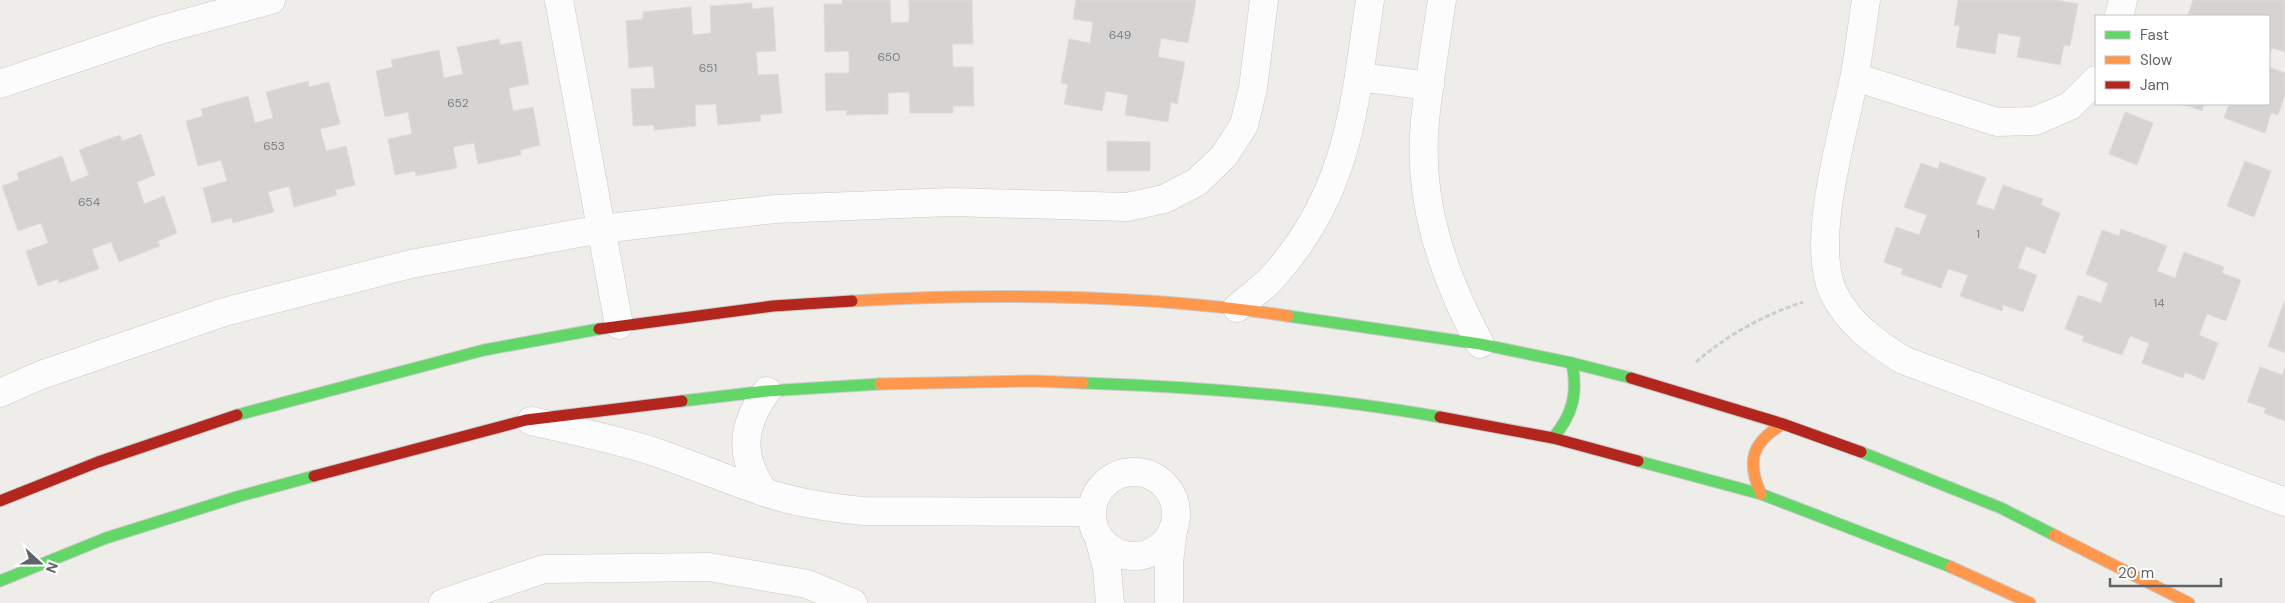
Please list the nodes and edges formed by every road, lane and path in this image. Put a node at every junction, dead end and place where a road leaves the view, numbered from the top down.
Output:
1 (271, 0) edge
2 (559, 0) edge
3 (1264, 0) edge
4 (1370, 0) edge
5 (1442, 0) edge
6 (1866, 0) edge
7 (2123, 0) edge
8 (2119, 15) edge
9 (1855, 77) junction
10 (1359, 78) junction
11 (2095, 81) edge
12 (0, 84) edge
13 (1430, 86) junction
14 (601, 229) junction
15 (1788, 307) dead end
16 (1236, 308) junction
17 (620, 325) junction
18 (1480, 344) junction
19 (1572, 363) junction
20 (1668, 388) junction
21 (767, 391) junction
22 (0, 393) edge
23 (526, 420) junction
24 (1783, 424) junction
25 (1553, 438) junction
26 (764, 492) junction
27 (1761, 494) junction
28 (0, 501) edge
29 (2285, 502) edge
30 (1091, 512) junction
31 (1173, 529) junction
32 (1099, 538) junction
33 (0, 581) edge
34 (443, 603) edge
35 (853, 603) edge
36 (1110, 603) edge
37 (1169, 603) edge
38 (2030, 603) edge
39 (2189, 603) edge

1 - 12 street
2 - 14 street
3 - 14 street
4 - 10 street
5 - 13 street
6 - 9 street
7 - 8 street
9 - 11 street
9 - 29 street
10 - 13 street
10 - 16 street
13 - 18 street
14 - 17 street
14 - 22 street
15 - 20 path
16 - 17 street
16 - 18 street
17 - 28 street
18 - 19 street
19 - 20 street
19 - 25 street
20 - 24 street
21 - 23 street
21 - 25 street
21 - 26 street
23 - 26 street
23 - 33 street
24 - 27 street
24 - 39 street
25 - 27 street
26 - 30 street
27 - 38 street
30 - 31 street
30 - 32 street
31 - 32 street
31 - 37 street
32 - 36 street
34 - 35 street

